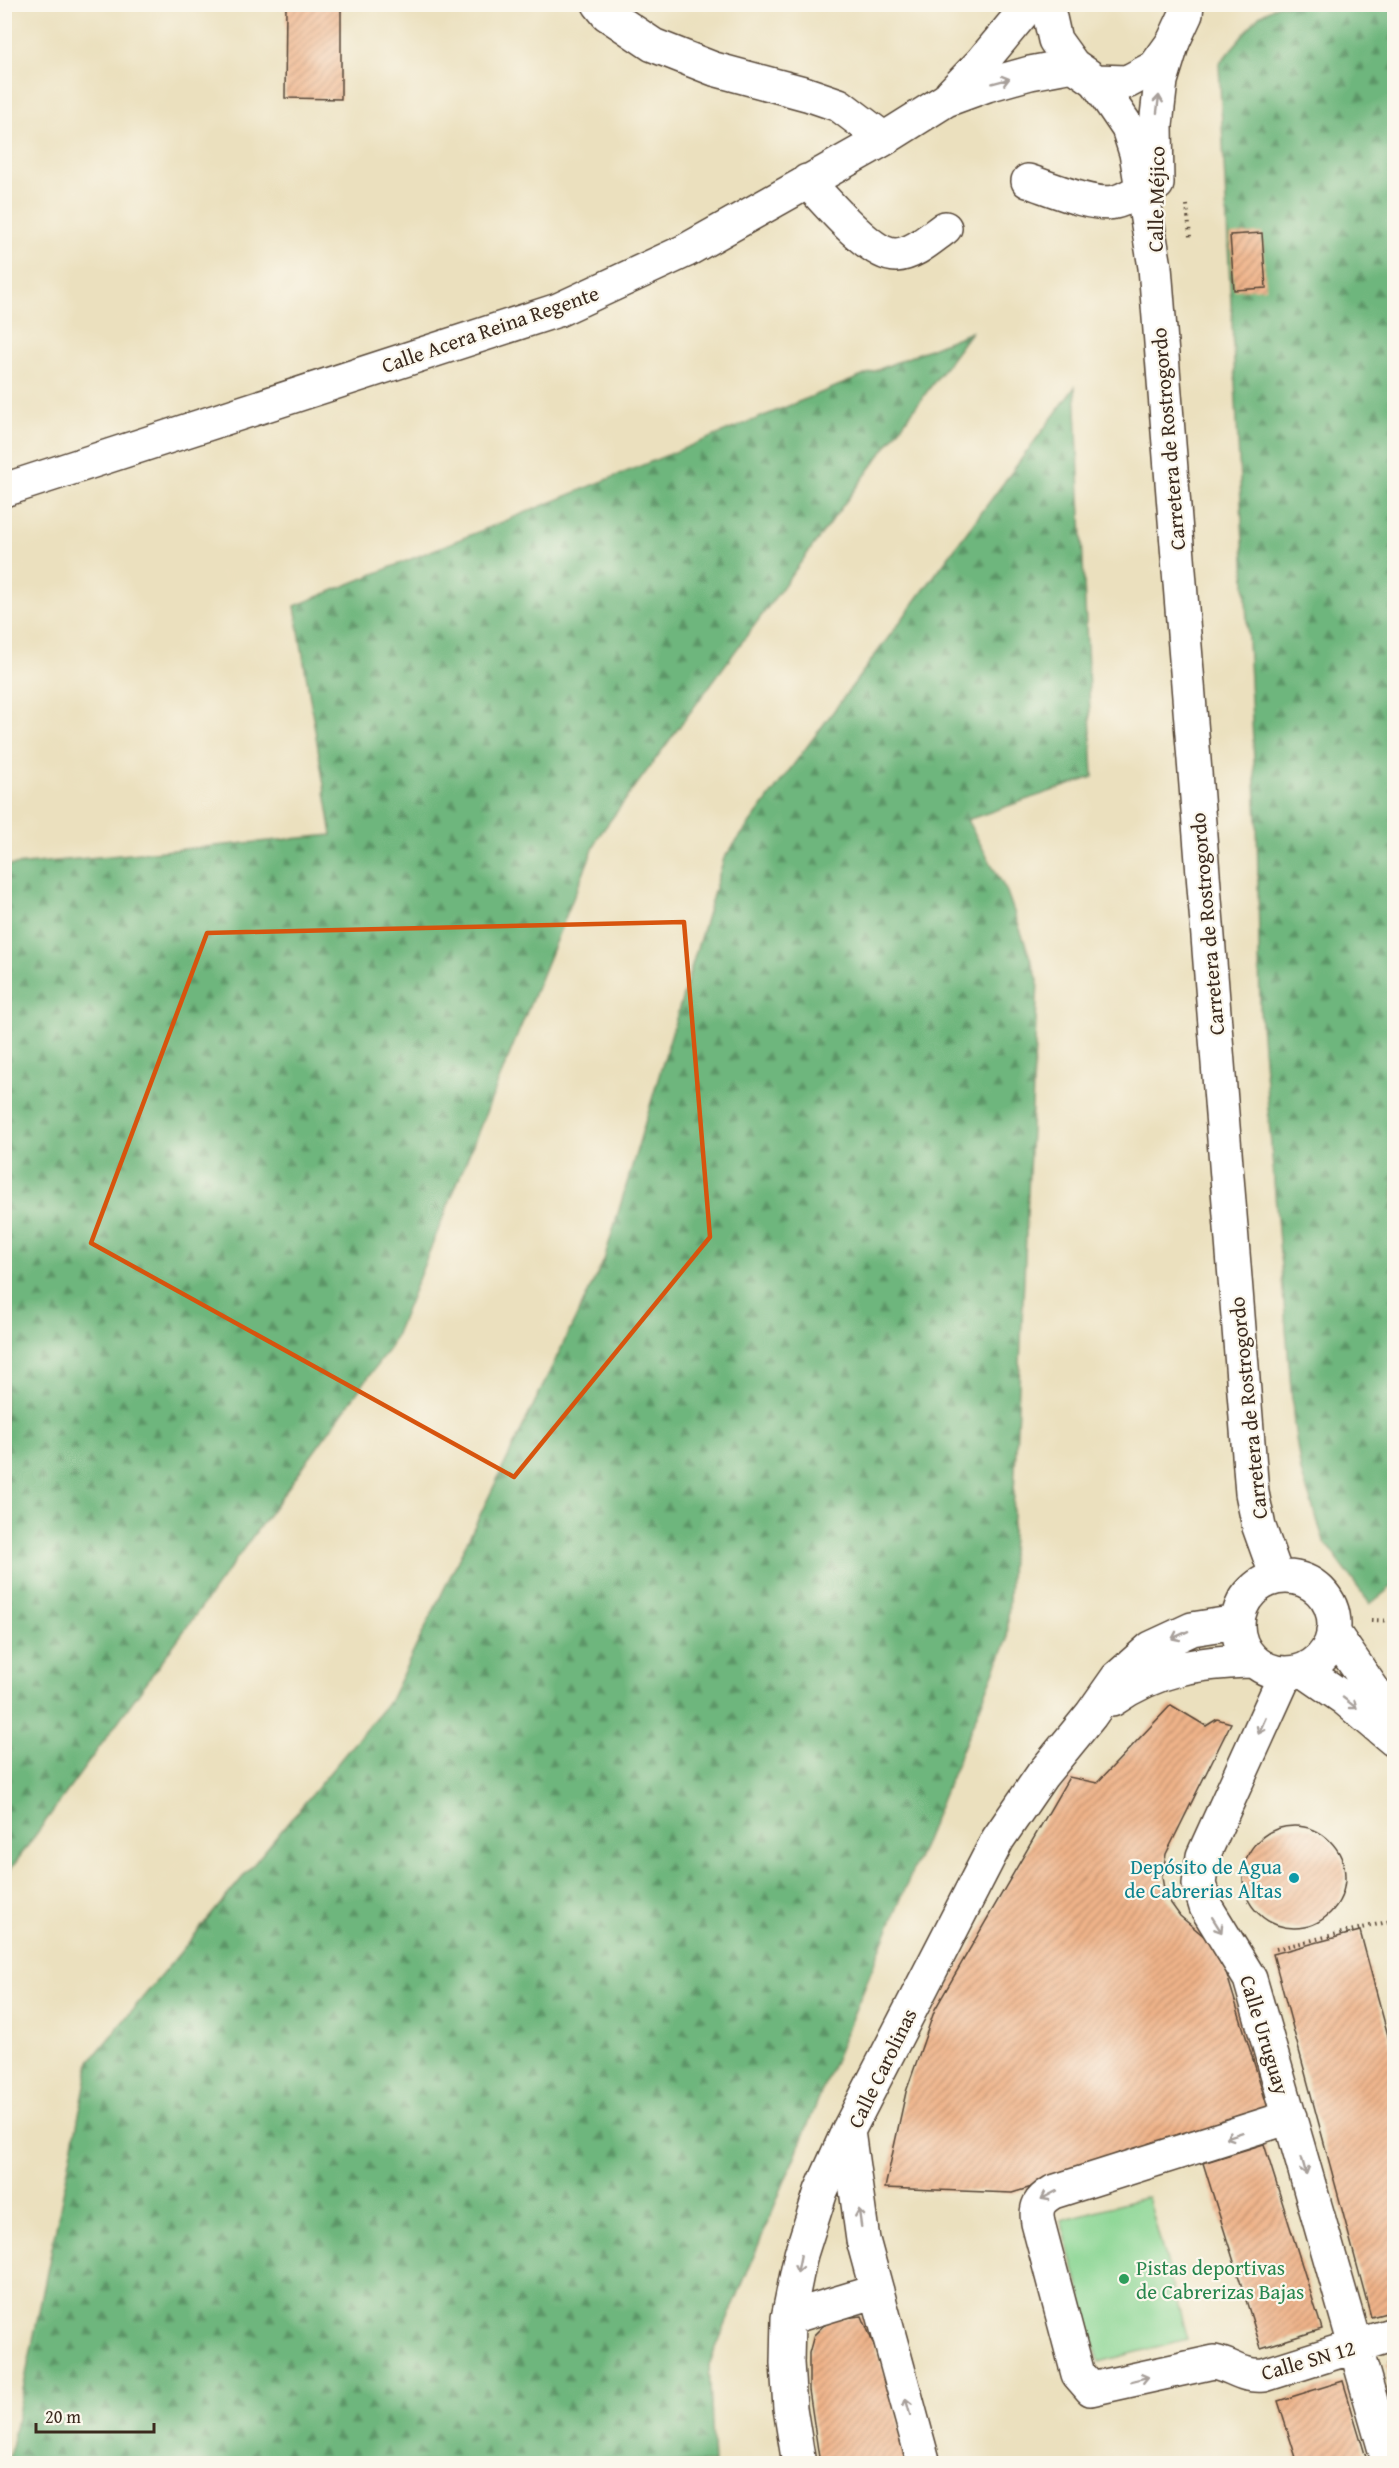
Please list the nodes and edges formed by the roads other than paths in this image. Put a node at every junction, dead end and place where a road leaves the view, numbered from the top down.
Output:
1 (599, 4) edge
2 (1030, 4) edge
3 (1047, 4) edge
4 (1186, 16) edge
5 (1084, 73) junction
6 (946, 100) junction
7 (884, 139) junction
8 (1028, 181) dead end
9 (807, 182) junction
10 (1142, 190) junction
11 (945, 228) dead end
12 (1155, 267) junction
13 (4, 490) edge
14 (1277, 1577) junction
15 (1237, 1622) junction
16 (1333, 1632) junction
17 (1254, 1661) junction
18 (1295, 1671) junction
19 (1091, 1715) junction
20 (1395, 1720) edge
21 (1395, 1740) edge
22 (1290, 2117) junction
23 (849, 2131) junction
24 (877, 2291) junction
25 (788, 2318) junction
26 (1395, 2334) edge
27 (1356, 2346) junction
28 (928, 2459) edge
29 (799, 2463) edge
30 (1389, 2463) edge

1 - 7 street
2 - 6 street
3 - 5 street, Calle Méjico
4 - 5 street
12 -> 4 street, Calle Méjico
6 -> 5 street
5 - 10 street, Calle Méjico
6 - 7 street, Calle Acera Reina Regente
7 - 9 street, Calle Acera Reina Regente
8 - 10 street
9 - 11 street
9 - 13 street, Calle Acera Reina Regente
10 - 12 street, Calle Méjico
12 - 14 street, Carretera de Rostrogordo
14 - 15 street
14 - 16 street
15 - 17 street
15 -> 19 street, Calle Carolinas
16 - 18 street
16 - 20 street
17 - 18 street
17 - 19 street, Calle Carolinas
18 -> 21 street
18 -> 22 street, Calle Uruguay
19 - 23 street, Calle Carolinas
22 -> 27 street, Calle Uruguay
22 -> 27 street, Calle SN 12
24 -> 23 street, Calle Carolinas
23 -> 25 street
24 - 25 street
28 -> 24 street, Calle Carolinas
25 - 29 street
26 - 27 street, Calle SN 12
27 - 30 street, Calle Uruguay

